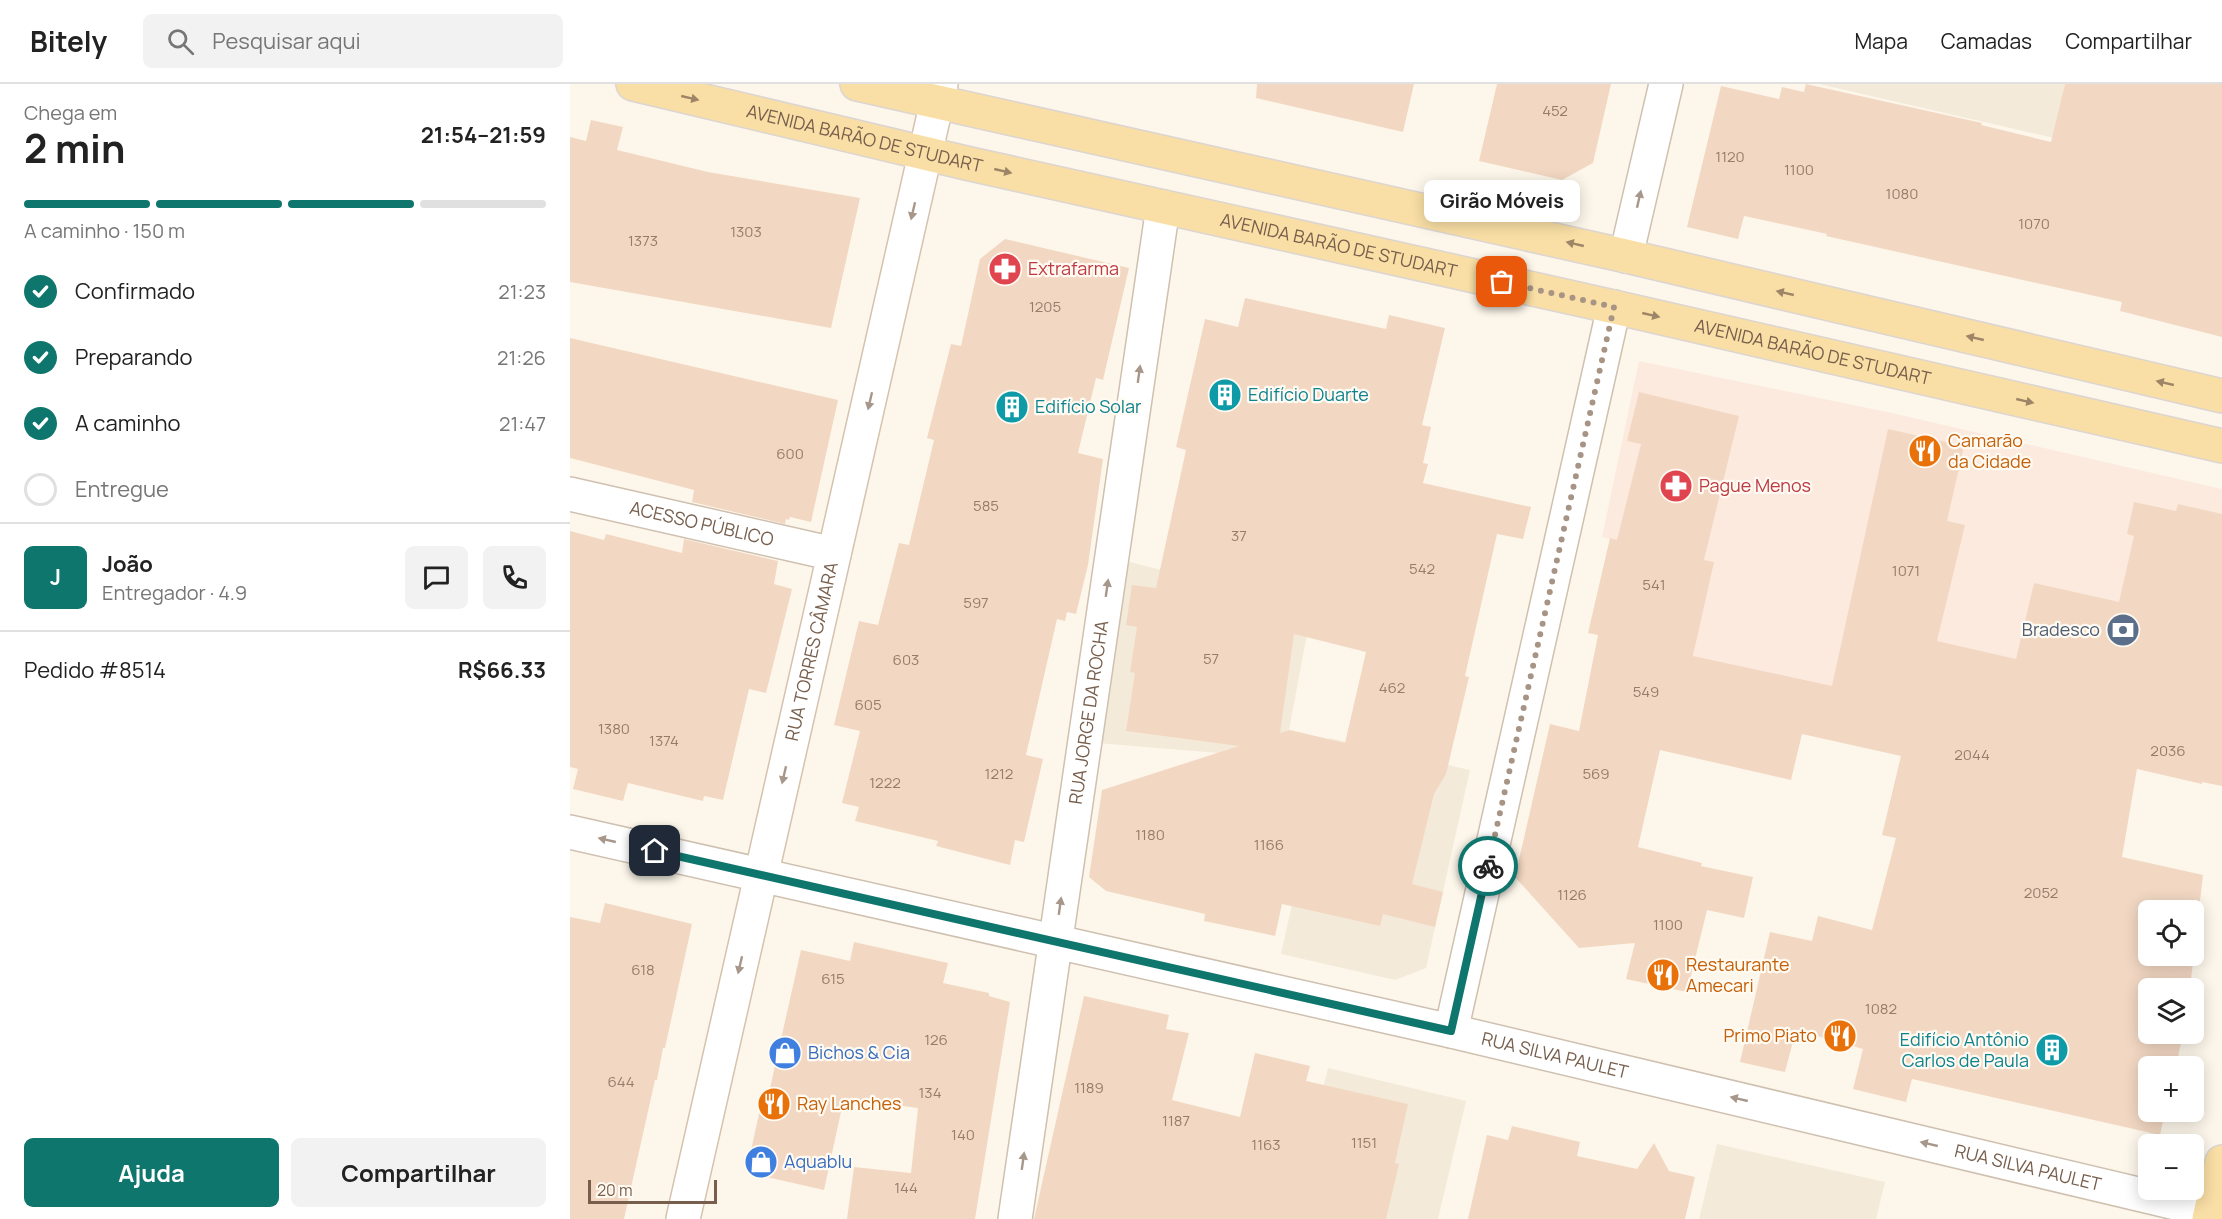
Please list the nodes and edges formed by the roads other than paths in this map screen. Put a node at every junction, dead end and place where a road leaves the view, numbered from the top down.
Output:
1 (633, 84) edge
2 (856, 84) edge
3 (1666, 84) edge
4 (939, 93) edge
5 (926, 153) junction
6 (1163, 207) junction
7 (1626, 256) junction
8 (1614, 307) junction
9 (2222, 396) edge
10 (2222, 446) edge
11 (570, 494) edge
12 (834, 554) junction
13 (570, 832) edge
14 (760, 876) junction
15 (1054, 942) junction
16 (1451, 1031) junction
17 (2222, 1162) edge
18 (2214, 1215) edge
19 (683, 1219) edge
20 (1015, 1219) edge

1 -> 5 main road, AVENIDA BARÃO DE STUDART
2 - 4 main road
7 -> 3 street
4 - 5 street, RUA TORRES CÂMARA
7 -> 4 main road
5 -> 6 main road, AVENIDA BARÃO DE STUDART
5 -> 12 street, RUA TORRES CÂMARA
6 - 8 main road, AVENIDA BARÃO DE STUDART
15 -> 6 street, RUA JORGE DA ROCHA
9 -> 7 main road
8 -> 10 main road, AVENIDA BARÃO DE STUDART
8 - 16 street
11 - 12 street, ACESSO PÚBLICO
12 -> 14 street, RUA TORRES CÂMARA
14 -> 13 street, RUA SILVA PAULET
14 - 15 street, RUA SILVA PAULET
14 -> 19 street, RUA TORRES CÂMARA
15 - 16 street, RUA SILVA PAULET
20 -> 15 street, RUA JORGE DA ROCHA
18 -> 16 street, RUA SILVA PAULET
17 - 18 main road

